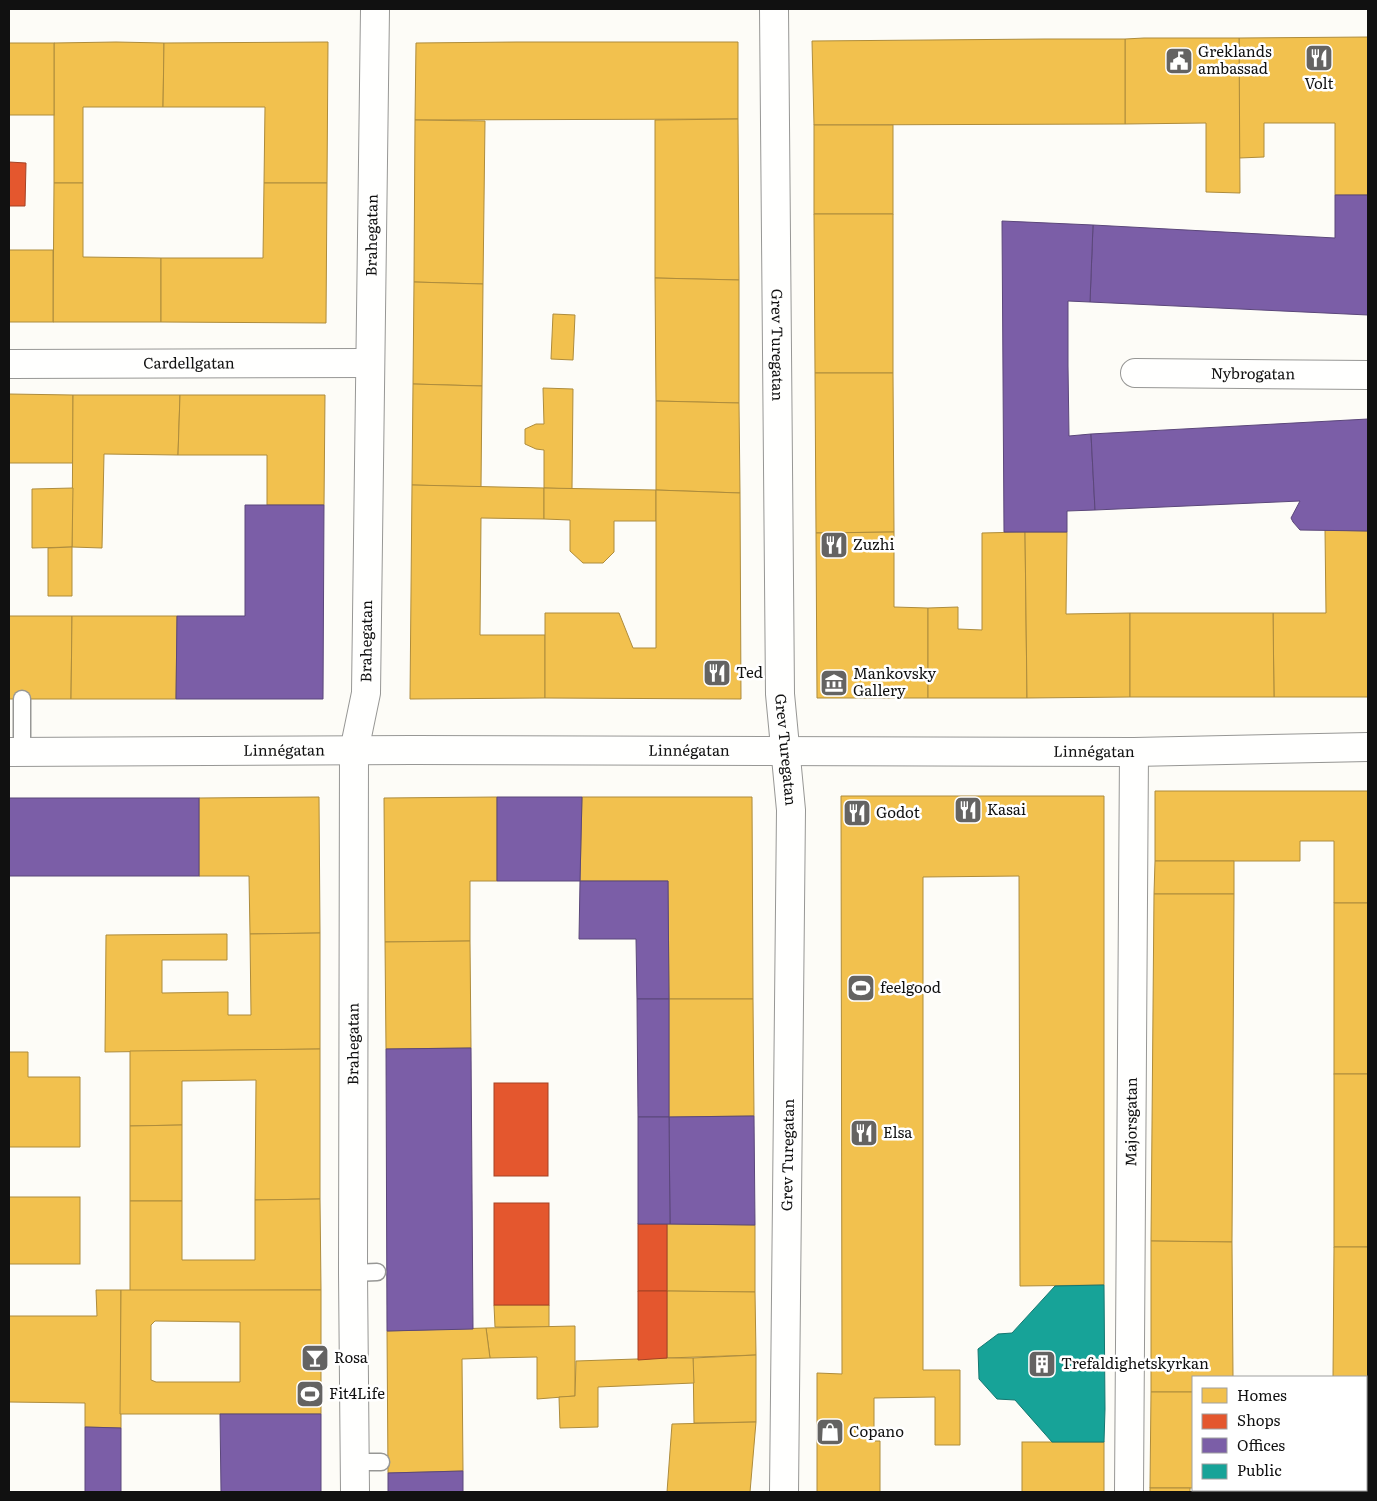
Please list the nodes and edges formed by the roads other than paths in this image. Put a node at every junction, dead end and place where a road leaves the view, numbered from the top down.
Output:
1 (375, 9) edge
2 (774, 9) edge
3 (370, 363) junction
4 (9, 364) edge
5 (1136, 373) dead end
6 (1368, 375) edge
7 (22, 699) dead end
8 (1368, 747) edge
9 (786, 750) junction
10 (354, 751) junction
11 (15, 752) edge
12 (1134, 752) junction
13 (355, 1462) junction
14 (381, 1462) dead end
15 (355, 1492) edge
16 (784, 1492) edge
17 (1129, 1492) edge

1 - 3 street, Brahegatan
2 - 9 street, Grev Turegatan
3 - 4 street, Cardellgatan
3 - 10 street, Brahegatan
5 - 6 street, Nybrogatan
7 - 11 lane
8 - 12 street, Linnégatan
9 - 10 street, Linnégatan
9 - 12 street, Linnégatan
9 - 16 street, Grev Turegatan
10 - 11 street, Linnégatan
10 - 13 street, Brahegatan
12 - 17 street, Majorsgatan
13 - 14 lane
13 - 15 street, Brahegatan

